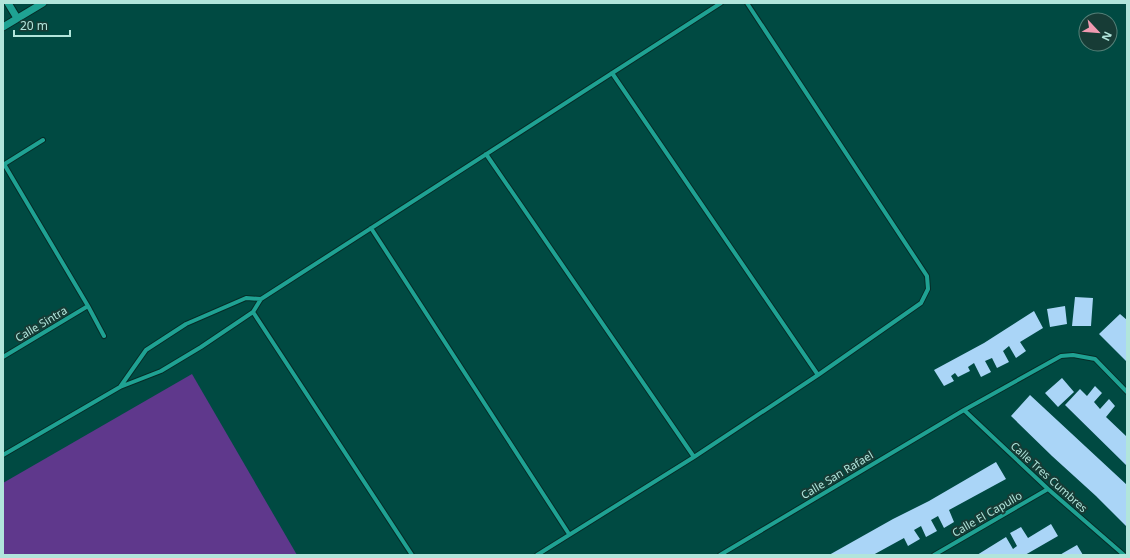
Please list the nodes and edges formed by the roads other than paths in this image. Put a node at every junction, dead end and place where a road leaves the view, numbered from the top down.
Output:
1 (8, 3) edge
2 (43, 3) edge
3 (720, 3) edge
4 (747, 3) edge
5 (17, 18) junction
6 (3, 27) edge
7 (612, 73) junction
8 (43, 140) dead end
9 (486, 154) junction
10 (4, 165) edge
11 (371, 228) junction
12 (261, 299) junction
13 (88, 306) junction
14 (253, 312) junction
15 (104, 336) dead end
16 (3, 357) edge
17 (818, 375) junction
18 (120, 387) junction
19 (1127, 392) edge
20 (964, 410) junction
21 (3, 455) edge
22 (694, 457) junction
23 (1048, 489) junction
24 (569, 534) junction
25 (412, 555) edge
26 (537, 555) edge
27 (720, 555) edge
28 (934, 555) edge
29 (1124, 555) edge

1 - 5 street
2 - 5 street
3 - 7 street
4 - 17 street
5 - 6 street
7 - 9 street
7 - 17 street
8 - 10 street
9 - 11 street
9 - 22 street
10 - 13 street
11 - 12 street
11 - 24 street
12 - 14 street
12 - 18 street
13 - 15 street
13 - 16 street, Calle Sintra
14 - 18 street
14 - 25 street
17 - 22 street
18 - 21 street
19 - 20 street, Calle San Rafael
20 - 23 street, Calle Tres Cumbres
20 - 27 street, Calle San Rafael
22 - 24 street
23 - 28 street, Calle El Capullo
23 - 29 street, Calle Tres Cumbres
24 - 26 street

